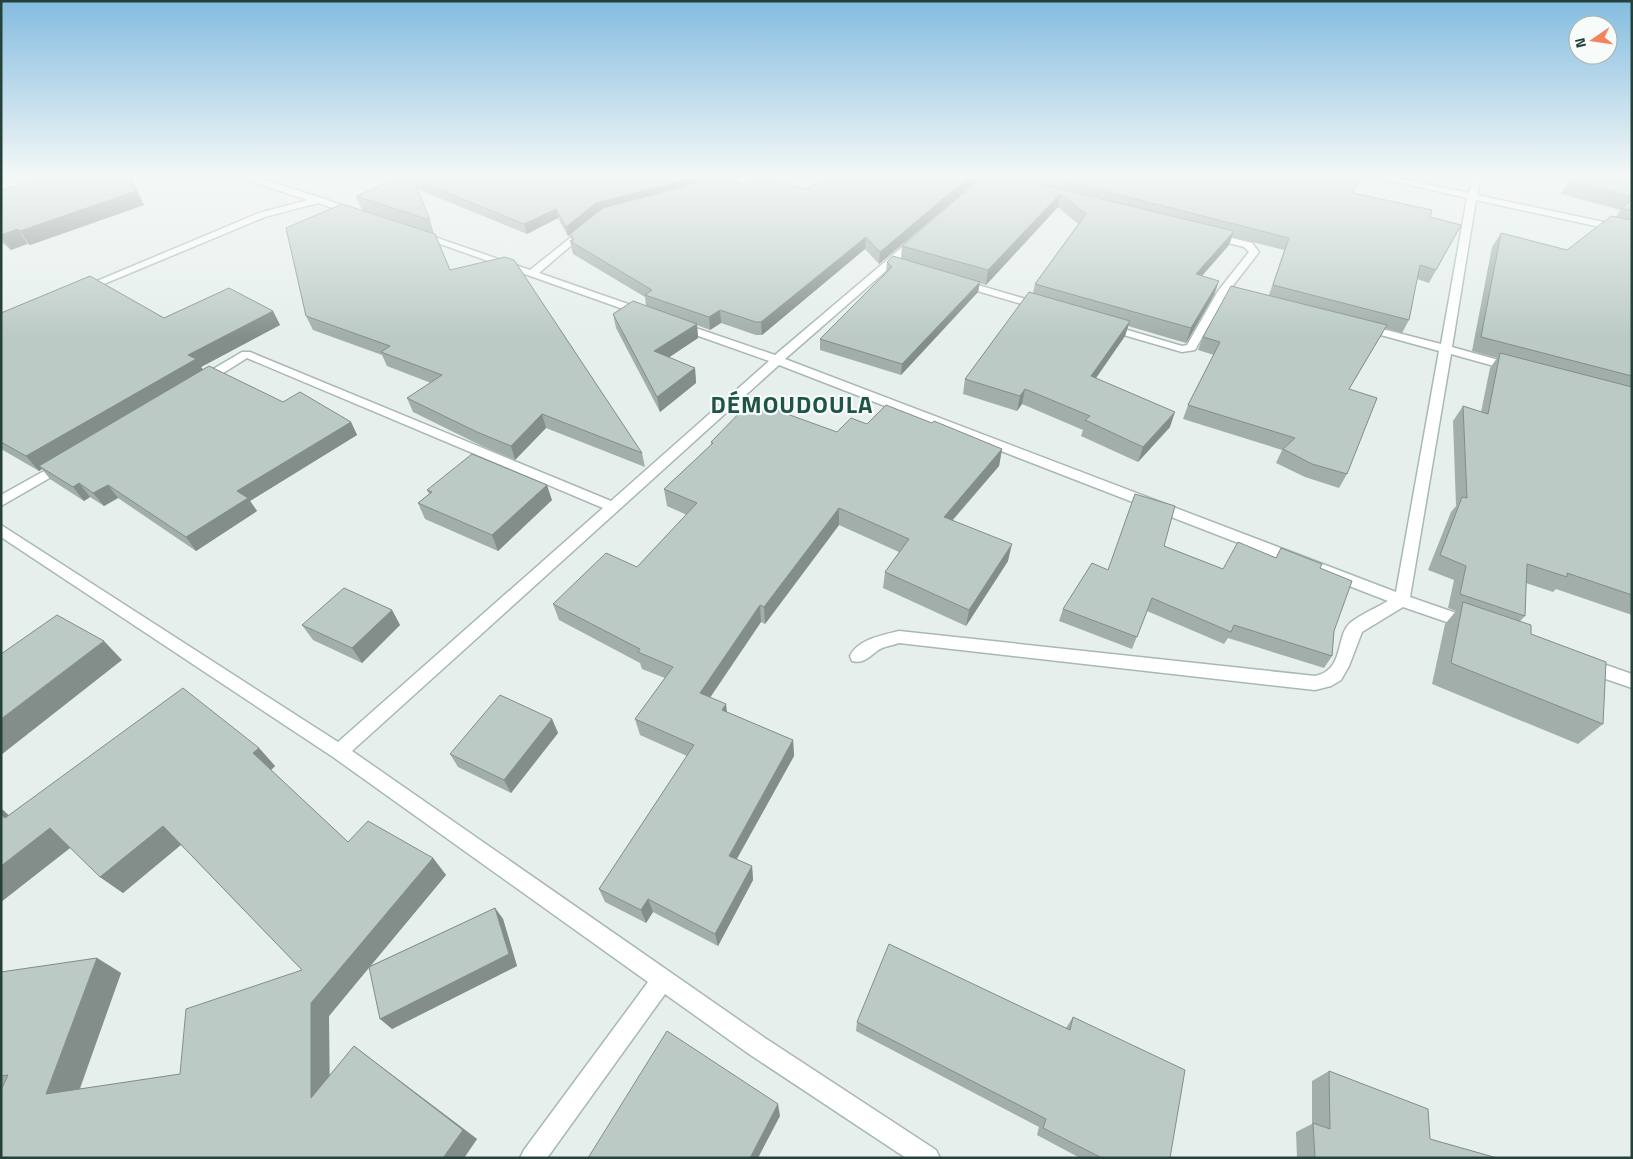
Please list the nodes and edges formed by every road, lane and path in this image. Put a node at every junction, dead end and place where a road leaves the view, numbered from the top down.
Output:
1 (225, 230) edge
2 (584, 230) edge
3 (1466, 230) edge
4 (926, 231) edge
5 (412, 232) edge
6 (1201, 233) edge
7 (533, 273) junction
8 (947, 279) edge
9 (73, 293) edge
10 (1050, 310) edge
11 (1349, 323) edge
12 (1097, 324) edge
13 (1446, 348) junction
14 (776, 360) junction
15 (1520, 369) edge
16 (187, 390) edge
17 (69, 461) edge
18 (1, 501) edge
19 (613, 507) junction
20 (1, 530) edge
21 (1402, 600) junction
22 (1485, 629) edge
23 (858, 656) dead end
24 (1577, 662) edge
25 (1632, 681) edge
26 (339, 752) junction
27 (662, 980) junction
28 (532, 1158) edge
29 (928, 1158) edge

1 - 9 street
2 - 7 street
3 - 13 street
4 - 14 street
5 - 7 street
6 - 12 street
7 - 14 street
8 - 10 street
11 - 13 street
13 - 15 street
13 - 21 street
14 - 19 street
14 - 21 street
16 - 19 street
17 - 18 street
19 - 26 street
20 - 26 street
21 - 22 street
21 - 23 street
24 - 25 street
26 - 27 street
27 - 28 street
27 - 29 street

